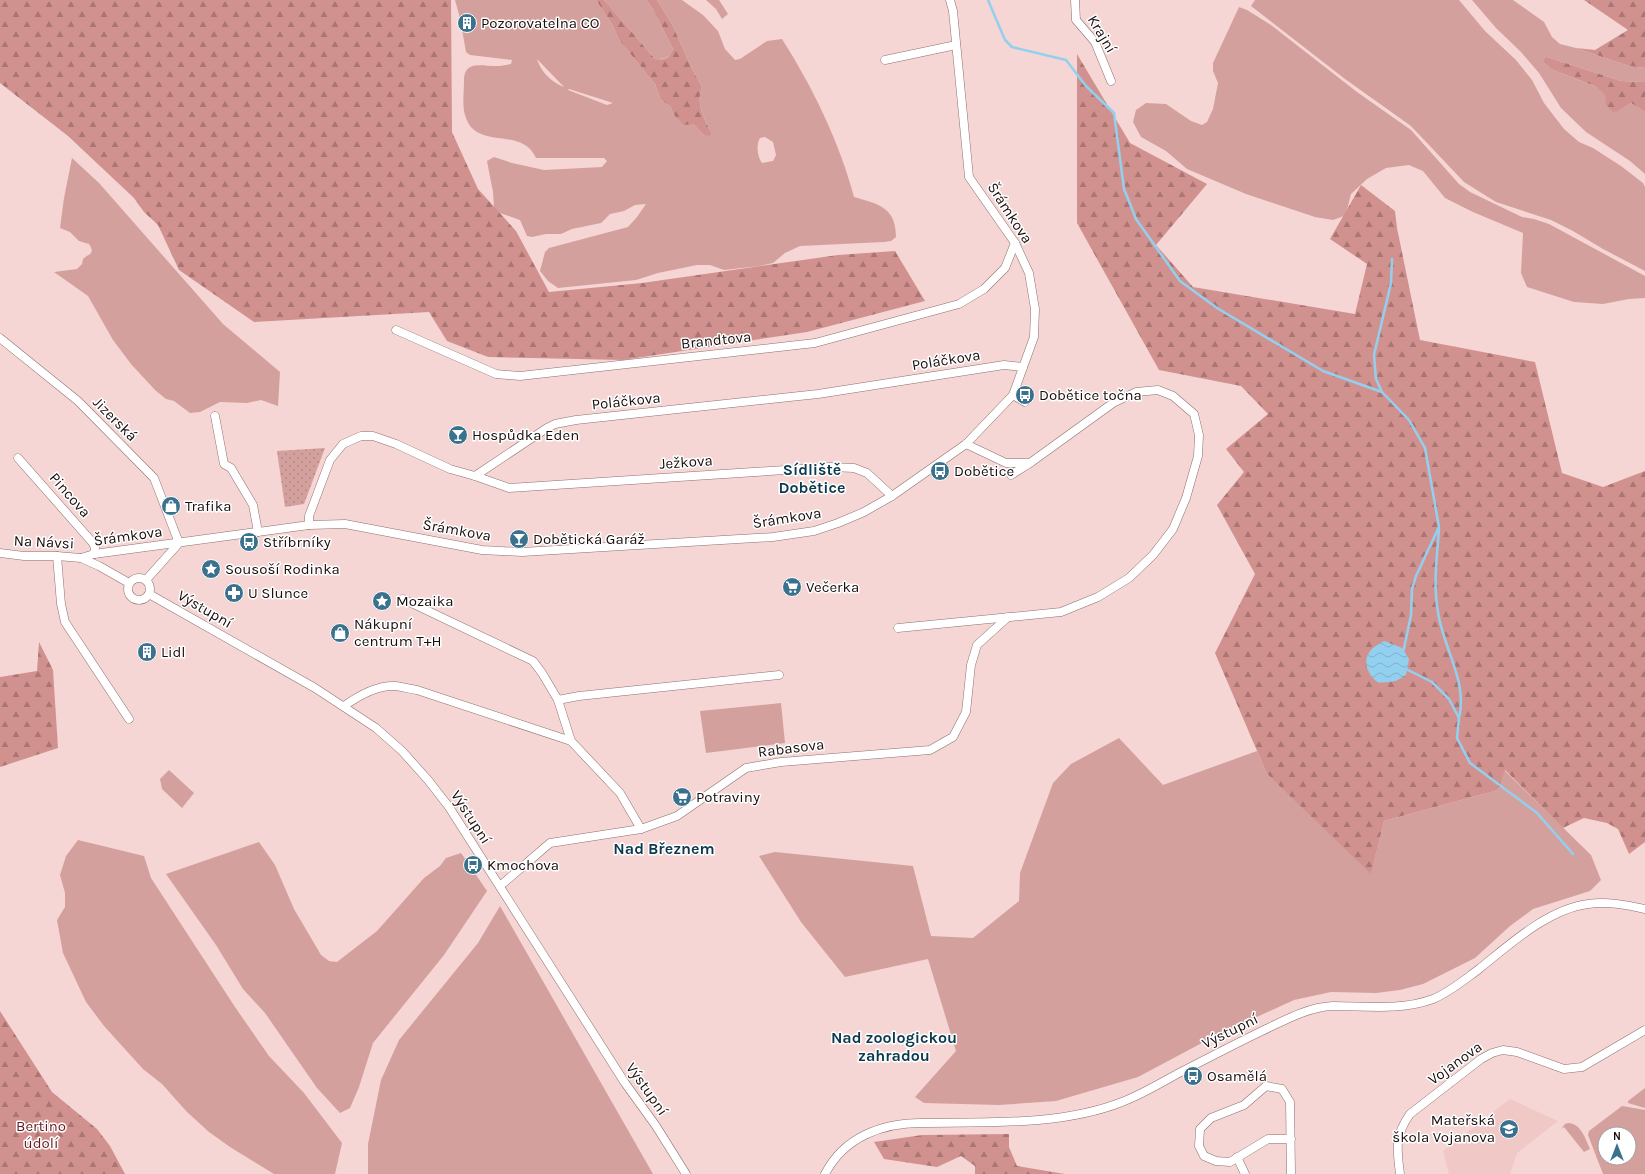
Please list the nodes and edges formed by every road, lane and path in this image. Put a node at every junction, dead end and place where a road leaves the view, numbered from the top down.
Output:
1 (950, 0) edge
2 (1075, 0) edge
3 (956, 45) junction
4 (885, 60) dead end
5 (1111, 81) dead end
6 (1015, 243) junction
7 (396, 330) dead end
8 (0, 338) edge
9 (1023, 367) junction
10 (1013, 395) junction
11 (1025, 402) dead end
12 (215, 416) dead end
13 (966, 444) junction
14 (18, 458) dead end
15 (1030, 463) junction
16 (1011, 475) dead end
17 (475, 476) junction
18 (892, 496) junction
19 (309, 525) junction
20 (258, 532) junction
21 (180, 543) junction
22 (0, 553) edge
23 (94, 554) junction
24 (57, 556) junction
25 (81, 558) junction
26 (146, 580) junction
27 (129, 583) junction
28 (149, 594) junction
29 (404, 599) dead end
30 (1008, 617) junction
31 (898, 628) dead end
32 (779, 675) dead end
33 (558, 700) junction
34 (344, 706) junction
35 (129, 719) dead end
36 (571, 741) junction
37 (641, 829) junction
38 (500, 886) junction
39 (1645, 909) edge
40 (1645, 1030) edge
41 (1290, 1139) junction
42 (1237, 1158) junction
43 (686, 1174) edge
44 (826, 1174) edge
45 (1245, 1174) edge
46 (1291, 1174) edge
47 (1400, 1174) edge

1 - 3 street, Šrámkova
2 - 5 street, Krajní
3 - 4 street
3 - 6 street, Šrámkova
6 - 7 street, Brandtova
6 - 9 street, Šrámkova
8 - 21 street, Jizerská
9 - 10 street, Šrámkova
9 - 17 street, Poláčkova
10 - 11 street
10 - 13 street, Šrámkova
12 - 20 street
13 - 15 street
13 - 18 street, Šrámkova
14 - 23 street, Pincova
15 - 16 street
15 - 30 street
17 - 18 street, Ježkova
17 - 19 street
18 - 19 street, Šrámkova
19 - 20 street, Šrámkova
20 - 21 street, Šrámkova
21 - 23 street, Šrámkova
21 - 26 street, Šrámkova
22 - 24 street, Na Návsi
23 - 25 street, Šrámkova
24 - 25 street, Na Návsi
24 - 35 street
25 - 27 street, Na Návsi
26 - 27 street
26 - 28 street
27 - 28 street
28 - 34 street, Výstupní
29 - 33 street
30 - 31 street
30 - 37 street, Rabasova
32 - 33 street
33 - 36 street
34 - 36 street
34 - 38 street, Výstupní
36 - 37 street
37 - 38 street, Rabasova
38 - 43 street, Výstupní
39 - 44 street, Výstupní
40 - 47 street, Vojanova
41 - 42 street
41 - 42 street
41 - 46 street
42 - 45 street

